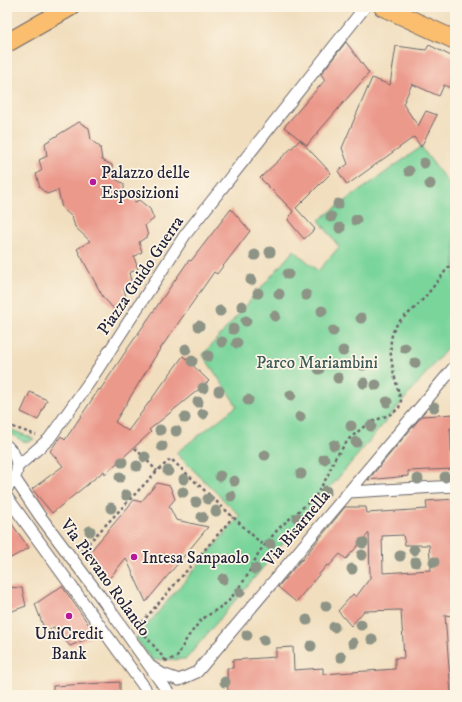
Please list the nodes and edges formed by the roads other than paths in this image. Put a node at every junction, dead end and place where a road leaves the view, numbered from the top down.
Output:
1 (70, 7) edge
2 (366, 7) edge
3 (383, 7) edge
4 (455, 40) edge
5 (7, 42) edge
6 (455, 366) edge
7 (7, 446) edge
8 (18, 466) junction
9 (15, 479) junction
10 (455, 486) edge
11 (7, 488) edge
12 (349, 492) junction
13 (7, 497) edge
14 (150, 666) junction
15 (146, 695) edge
16 (170, 695) edge

1 - 5 main road
2 - 8 street, Piazza Guido Guerra
3 - 4 main road
6 - 12 street, Via Bisarnella
7 - 8 street
8 - 9 street
9 - 11 street
9 - 14 street, Via Pievano Rolando
10 - 12 street
12 - 14 street, Via Bisarnella
13 - 15 street, Via Pievano Rolando
14 - 16 street, Via Pievano Rolando

